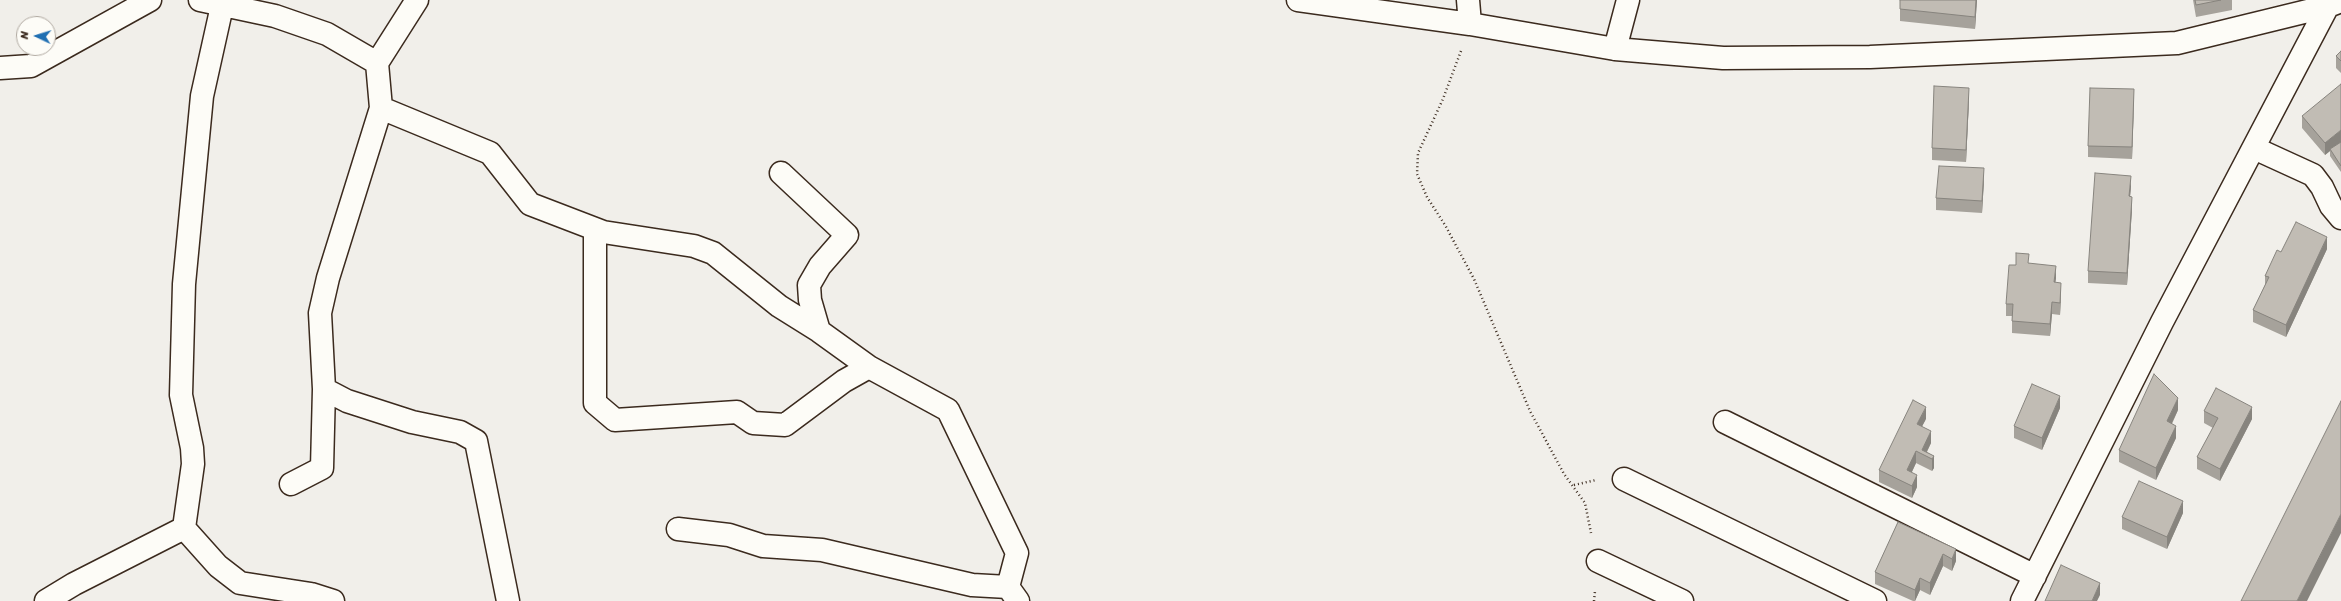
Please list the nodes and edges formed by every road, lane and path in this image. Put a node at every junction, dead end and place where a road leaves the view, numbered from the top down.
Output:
1 (150, 0) edge
2 (200, 0) edge
3 (417, 0) edge
4 (1298, 0) edge
5 (1468, 0) edge
6 (1628, 0) edge
7 (2333, 2) edge
8 (222, 6) junction
9 (1470, 24) junction
10 (1615, 49) junction
11 (377, 62) junction
12 (0, 68) edge
13 (382, 108) junction
14 (2254, 148) junction
15 (780, 173) dead end
16 (2341, 218) edge
17 (594, 229) junction
18 (819, 331) junction
19 (869, 367) junction
20 (324, 389) junction
21 (1725, 422) dead end
22 (1624, 479) dead end
23 (291, 484) dead end
24 (184, 528) junction
25 (678, 529) dead end
26 (1598, 561) junction
27 (2035, 576) junction
28 (1013, 594) edge
29 (46, 601) edge
30 (333, 601) edge
31 (508, 601) edge
32 (1594, 601) edge
33 (1682, 601) edge
34 (1875, 601) edge
35 (2022, 601) edge

1 - 12 street
2 - 8 street
3 - 11 street
4 - 9 street
5 - 9 street
6 - 10 street
7 - 10 street
7 - 14 street
8 - 11 street
8 - 24 street
9 - 10 street
9 - 26 path
11 - 13 street
13 - 17 street
13 - 20 street
14 - 16 street
14 - 27 street
15 - 18 street
17 - 18 street
17 - 19 street
18 - 19 street
19 - 28 street
20 - 23 street
20 - 31 street
21 - 27 street
22 - 34 street
24 - 29 street
24 - 30 street
25 - 28 street
26 - 32 path
26 - 33 street
27 - 35 street

